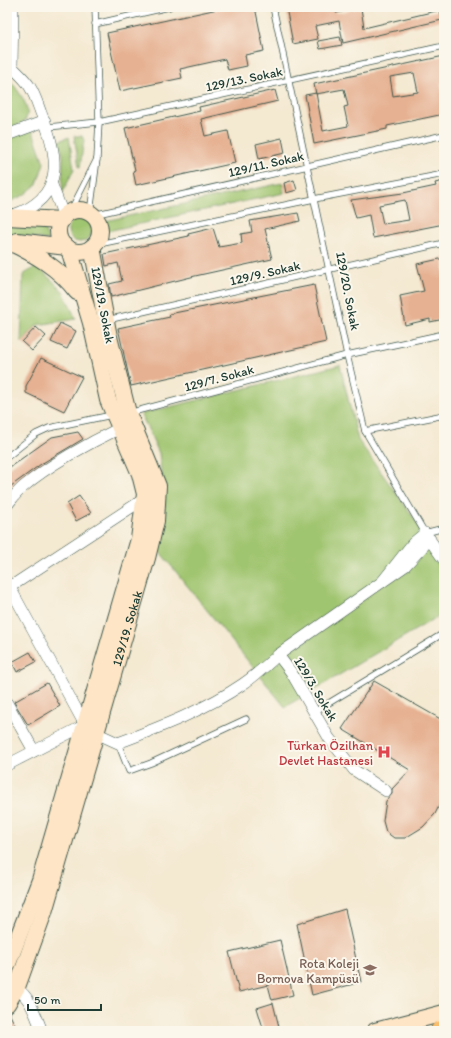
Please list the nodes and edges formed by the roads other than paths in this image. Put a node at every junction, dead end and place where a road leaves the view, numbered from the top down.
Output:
1 (13, 7) edge
2 (95, 7) edge
3 (169, 7) edge
4 (273, 7) edge
5 (95, 24) junction
6 (444, 46) edge
7 (10, 66) edge
8 (288, 80) junction
9 (99, 122) junction
10 (46, 124) junction
11 (7, 135) edge
12 (444, 135) edge
13 (97, 158) junction
14 (307, 166) junction
15 (444, 174) edge
16 (52, 185) junction
17 (314, 199) junction
18 (91, 214) junction
19 (65, 216) junction
20 (7, 217) edge
21 (7, 240) edge
22 (444, 243) edge
23 (93, 246) junction
24 (68, 248) junction
25 (330, 270) junction
26 (82, 299) junction
27 (99, 321) junction
28 (444, 334) edge
29 (347, 355) junction
30 (444, 415) edge
31 (121, 419) junction
32 (365, 431) junction
33 (7, 457) edge
34 (144, 499) junction
35 (7, 505) edge
36 (444, 528) edge
37 (428, 536) junction
38 (444, 560) edge
39 (8, 584) edge
40 (444, 633) edge
41 (278, 656) junction
42 (7, 703) edge
43 (314, 712) junction
44 (246, 719) dead end
45 (91, 729) junction
46 (118, 743) junction
47 (34, 751) junction
48 (7, 765) edge
49 (386, 791) dead end
50 (7, 966) edge
51 (12, 985) edge
52 (7, 1004) edge
53 (444, 1013) edge
54 (444, 1030) edge
55 (42, 1031) edge
56 (375, 1031) edge
57 (440, 1031) edge

1 - 7 street
2 - 5 lane
3 - 5 lane
4 - 8 lane, 129/20. Sokak
5 - 9 lane
6 - 8 lane, 129/13. Sokak
7 - 10 street
8 - 9 lane, 129/13. Sokak
8 - 14 lane, 129/20. Sokak
9 - 10 lane, 129/13. Sokak
9 - 13 lane
10 - 11 street
10 - 16 street
12 - 14 lane, 129/11. Sokak
13 - 18 lane
13 - 19 lane
14 - 17 lane, 129/20. Sokak
14 - 18 lane, 129/11. Sokak
15 - 17 lane
16 - 19 street
16 - 20 street
17 - 23 lane
17 - 25 lane, 129/20. Sokak
18 - 19 main road
18 - 23 main road
19 - 20 main road
19 - 24 main road
21 - 24 main road
21 - 26 main road
22 - 25 lane, 129/9. Sokak
23 - 24 main road
23 - 27 main road, 129/19. Sokak
24 - 26 main road, 129/19. Sokak
25 - 27 lane, 129/9. Sokak
25 - 29 lane, 129/20. Sokak
26 - 27 main road, 129/19. Sokak
27 - 31 main road, 129/19. Sokak
28 - 29 lane, 129/7. Sokak
29 - 31 lane, 129/7. Sokak
29 - 32 lane, 129/20. Sokak
30 - 32 lane
31 - 33 lane, 129/7. Sokak
31 - 34 main road, 129/19. Sokak
31 - 35 street
31 - 45 main road, 129/19. Sokak
32 - 37 lane, 129/20. Sokak
34 - 39 street
34 - 45 main road, 129/19. Sokak
36 - 37 lane, 129/3. Sokak
37 - 38 street, 129/20. Sokak
37 - 41 street, 129/3. Sokak
39 - 45 street
40 - 43 lane
41 - 43 street, 129/3. Sokak
41 - 46 street
42 - 47 street
43 - 49 street, 129/3. Sokak
44 - 46 lane
45 - 46 street
45 - 47 street
45 - 50 main road, 129/19. Sokak
45 - 51 main road, 129/19. Sokak
47 - 48 street
51 - 52 main road, 129/19. Sokak
51 - 55 street
53 - 56 main road
54 - 57 highway

